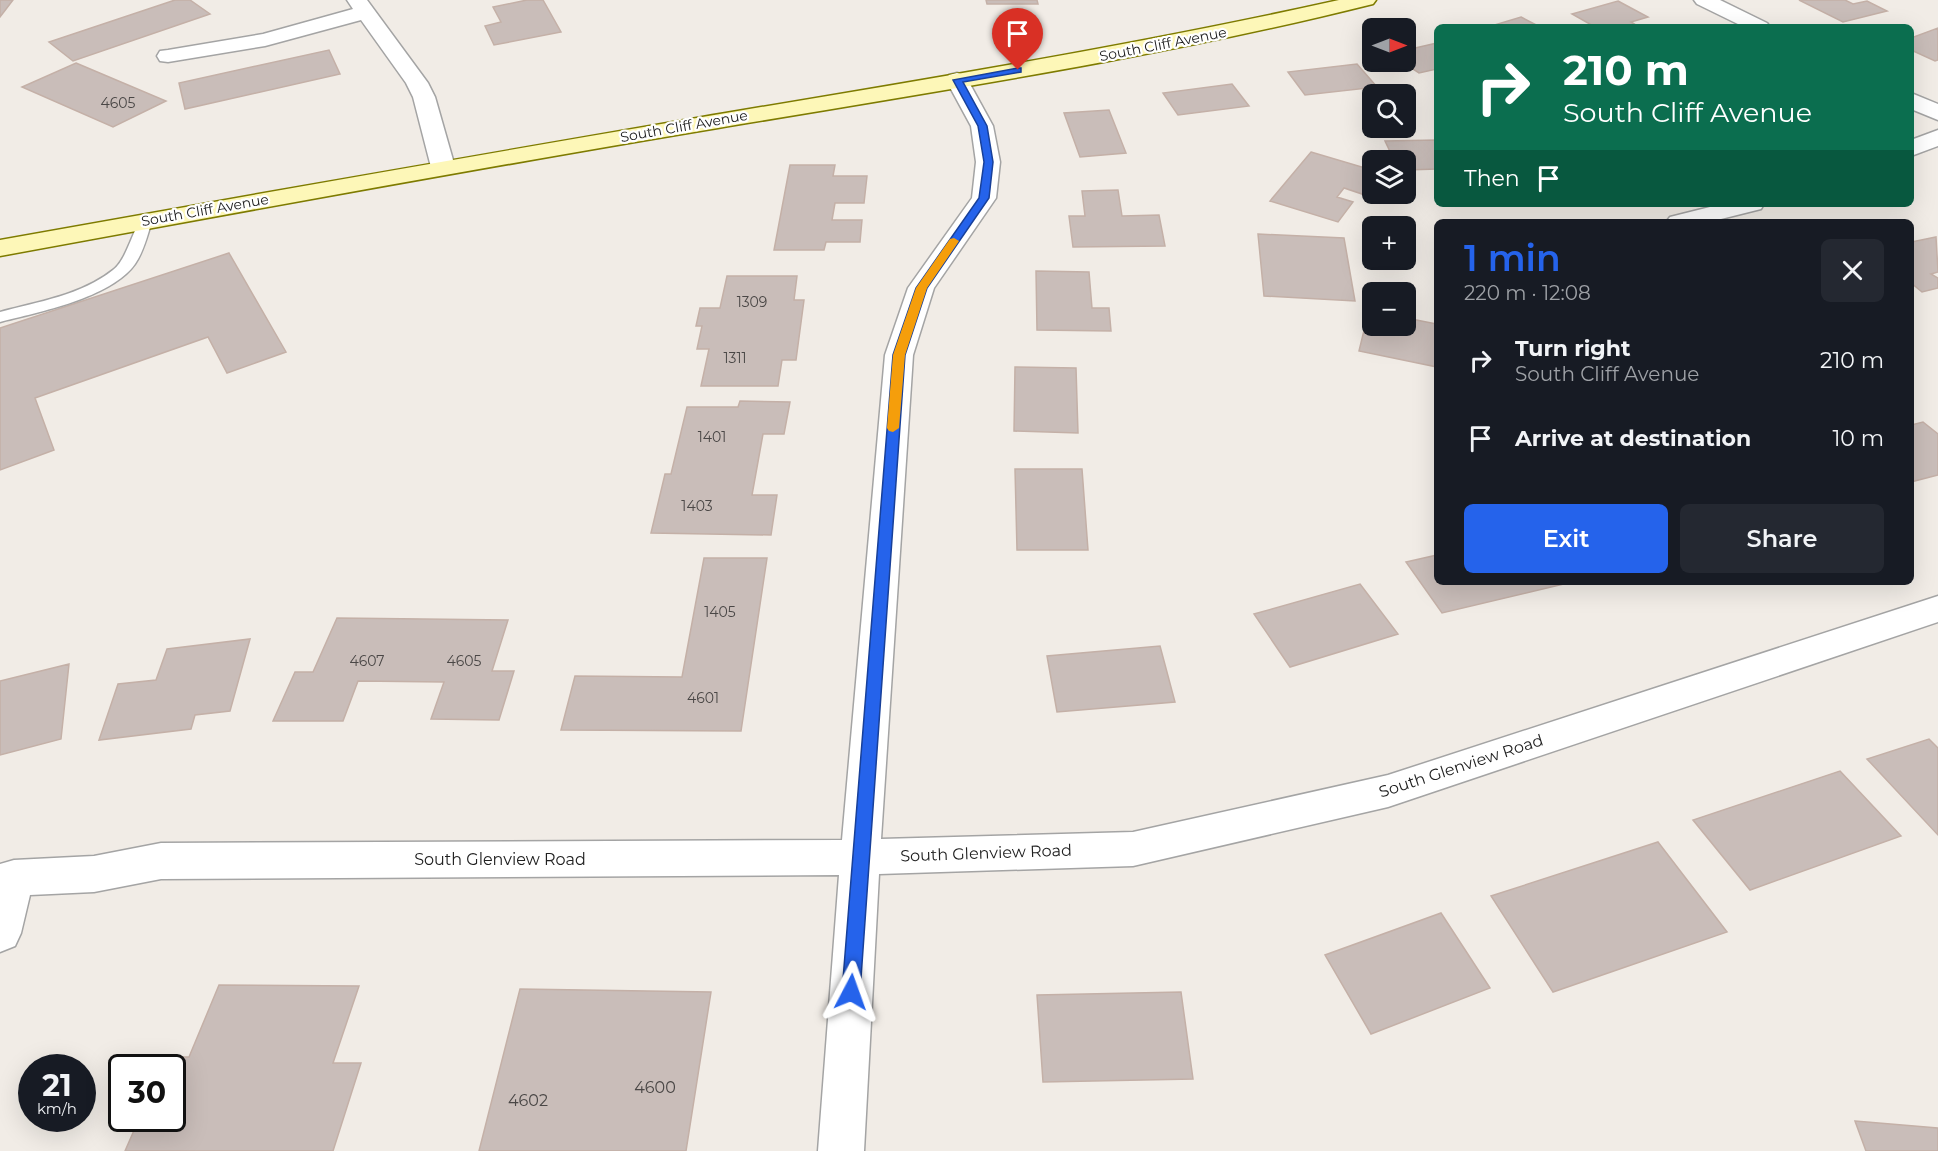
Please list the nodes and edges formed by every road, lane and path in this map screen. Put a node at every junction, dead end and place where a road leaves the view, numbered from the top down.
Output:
1 (1366, 0) edge
2 (1704, 0) edge
3 (362, 6) edge
4 (1754, 24) edge
5 (168, 56) dead end
6 (957, 80) junction
7 (1914, 101) edge
8 (1938, 113) edge
9 (1938, 137) edge
10 (1914, 148) edge
11 (443, 167) junction
12 (1740, 207) edge
13 (1691, 219) edge
14 (145, 221) junction
15 (0, 248) edge
16 (0, 317) edge
17 (1938, 609) edge
18 (860, 856) junction
19 (7, 880) edge
20 (0, 933) edge
21 (841, 1151) edge

1 - 6 main road, South Cliff Avenue
2 - 4 street
3 - 5 street
3 - 11 street
6 - 11 main road, South Cliff Avenue
6 - 18 street
7 - 8 street
9 - 10 street
11 - 14 main road, South Cliff Avenue
12 - 13 street
14 - 15 main road, South Cliff Avenue
14 - 16 lane
17 - 18 street, South Glenview Road
18 - 19 street, South Glenview Road
18 - 21 street
19 - 20 street

